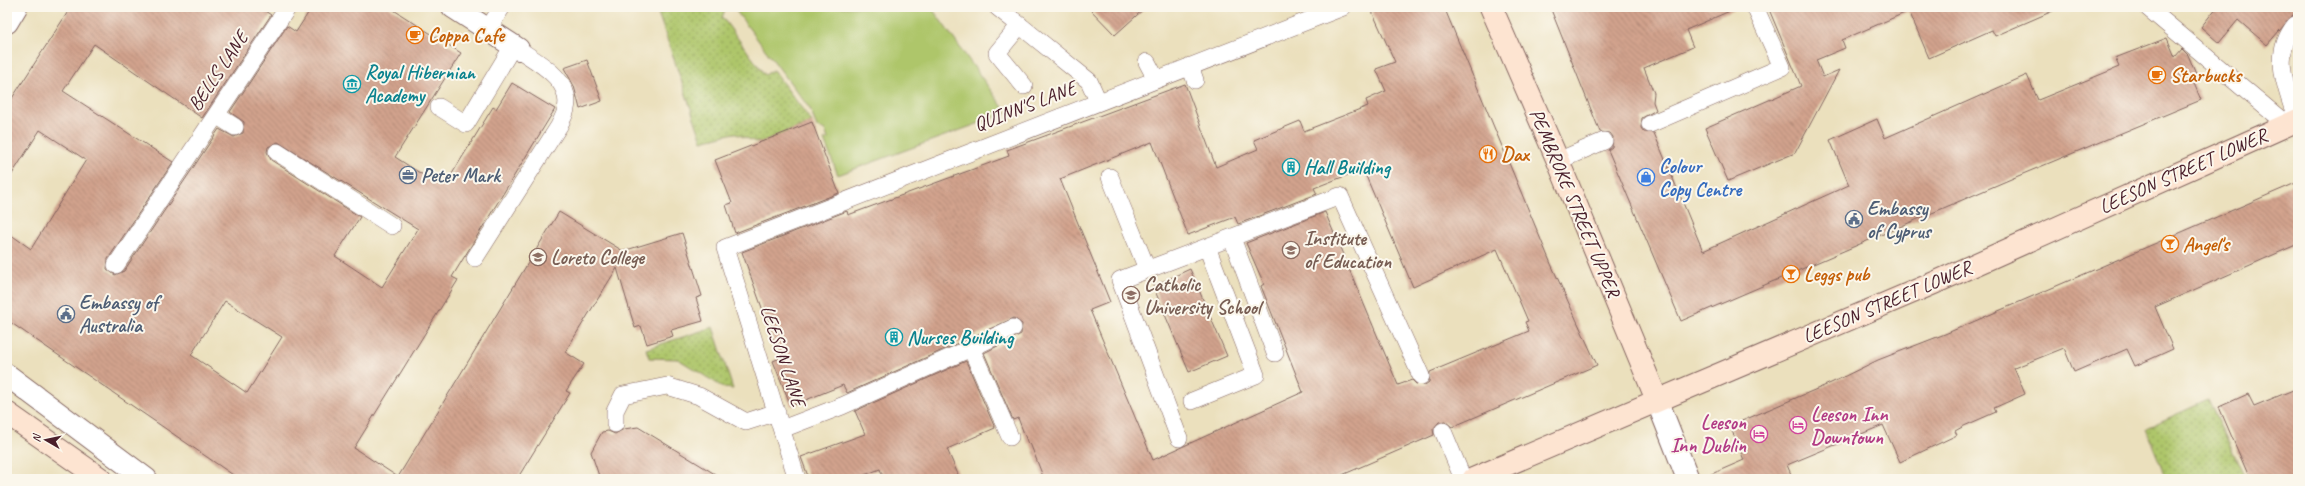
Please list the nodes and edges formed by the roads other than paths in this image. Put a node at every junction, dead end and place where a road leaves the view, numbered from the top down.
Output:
1 (16, 7) edge
2 (288, 7) edge
3 (453, 7) edge
4 (502, 7) edge
5 (997, 7) edge
6 (1343, 7) edge
7 (1491, 7) edge
8 (1755, 7) edge
9 (2147, 7) edge
10 (1018, 17) edge
11 (7, 22) edge
12 (2296, 24) dead end
13 (488, 29) junction
14 (515, 48) junction
15 (1147, 62) dead end
16 (1156, 79) junction
17 (1024, 86) dead end
18 (1098, 101) junction
19 (439, 106) dead end
20 (216, 115) junction
21 (2294, 122) edge
22 (1650, 124) dead end
23 (235, 126) dead end
24 (1604, 141) dead end
25 (277, 152) dead end
26 (1558, 161) junction
27 (1110, 177) dead end
28 (392, 226) dead end
29 (1232, 238) junction
30 (1207, 247) junction
31 (725, 248) joint
32 (475, 258) dead end
33 (116, 265) dead end
34 (1146, 269) junction
35 (1013, 328) dead end
36 (970, 348) junction
37 (1275, 353) dead end
38 (7, 375) edge
39 (1421, 376) dead end
40 (1657, 400) junction
41 (1192, 401) dead end
42 (777, 412) junction
43 (7, 413) edge
44 (615, 424) dead end
45 (782, 429) junction
46 (1443, 431) dead end
47 (1010, 437) dead end
48 (1179, 438) dead end
49 (101, 479) edge
50 (146, 479) edge
51 (797, 479) edge
52 (1463, 479) edge
53 (1473, 479) edge
54 (1688, 479) edge

1 - 11 street
2 - 20 lane, BELLS LANE
3 - 13 street
4 - 13 lane
5 - 10 lane
6 - 16 lane, QUINN'S LANE
7 - 26 main road, PEMBROKE STREET UPPER
8 - 22 lane
9 - 21 lane
10 - 17 lane
10 - 18 lane
12 - 21 lane
13 - 14 street
14 - 19 lane
14 - 32 lane
15 - 16 lane
16 - 18 lane, QUINN'S LANE
18 - 31 lane, QUINN'S LANE
20 - 23 lane
20 - 33 lane, BELLS LANE
21 - 40 main road, LEESON STREET LOWER
24 - 26 lane
25 - 28 lane
26 - 40 main road, PEMBROKE STREET UPPER
27 - 34 lane
29 - 30 lane
29 - 37 lane
29 - 39 lane
30 - 34 lane
30 - 41 lane
31 - 42 lane, LEESON LANE
34 - 48 lane
35 - 36 lane
36 - 45 lane
36 - 47 lane
38 - 50 street
40 - 53 main road, LEESON STREET LOWER
40 - 54 street
42 - 44 lane
42 - 45 lane, LEESON LANE
43 - 49 main road
45 - 51 lane, LEESON LANE
46 - 52 lane

